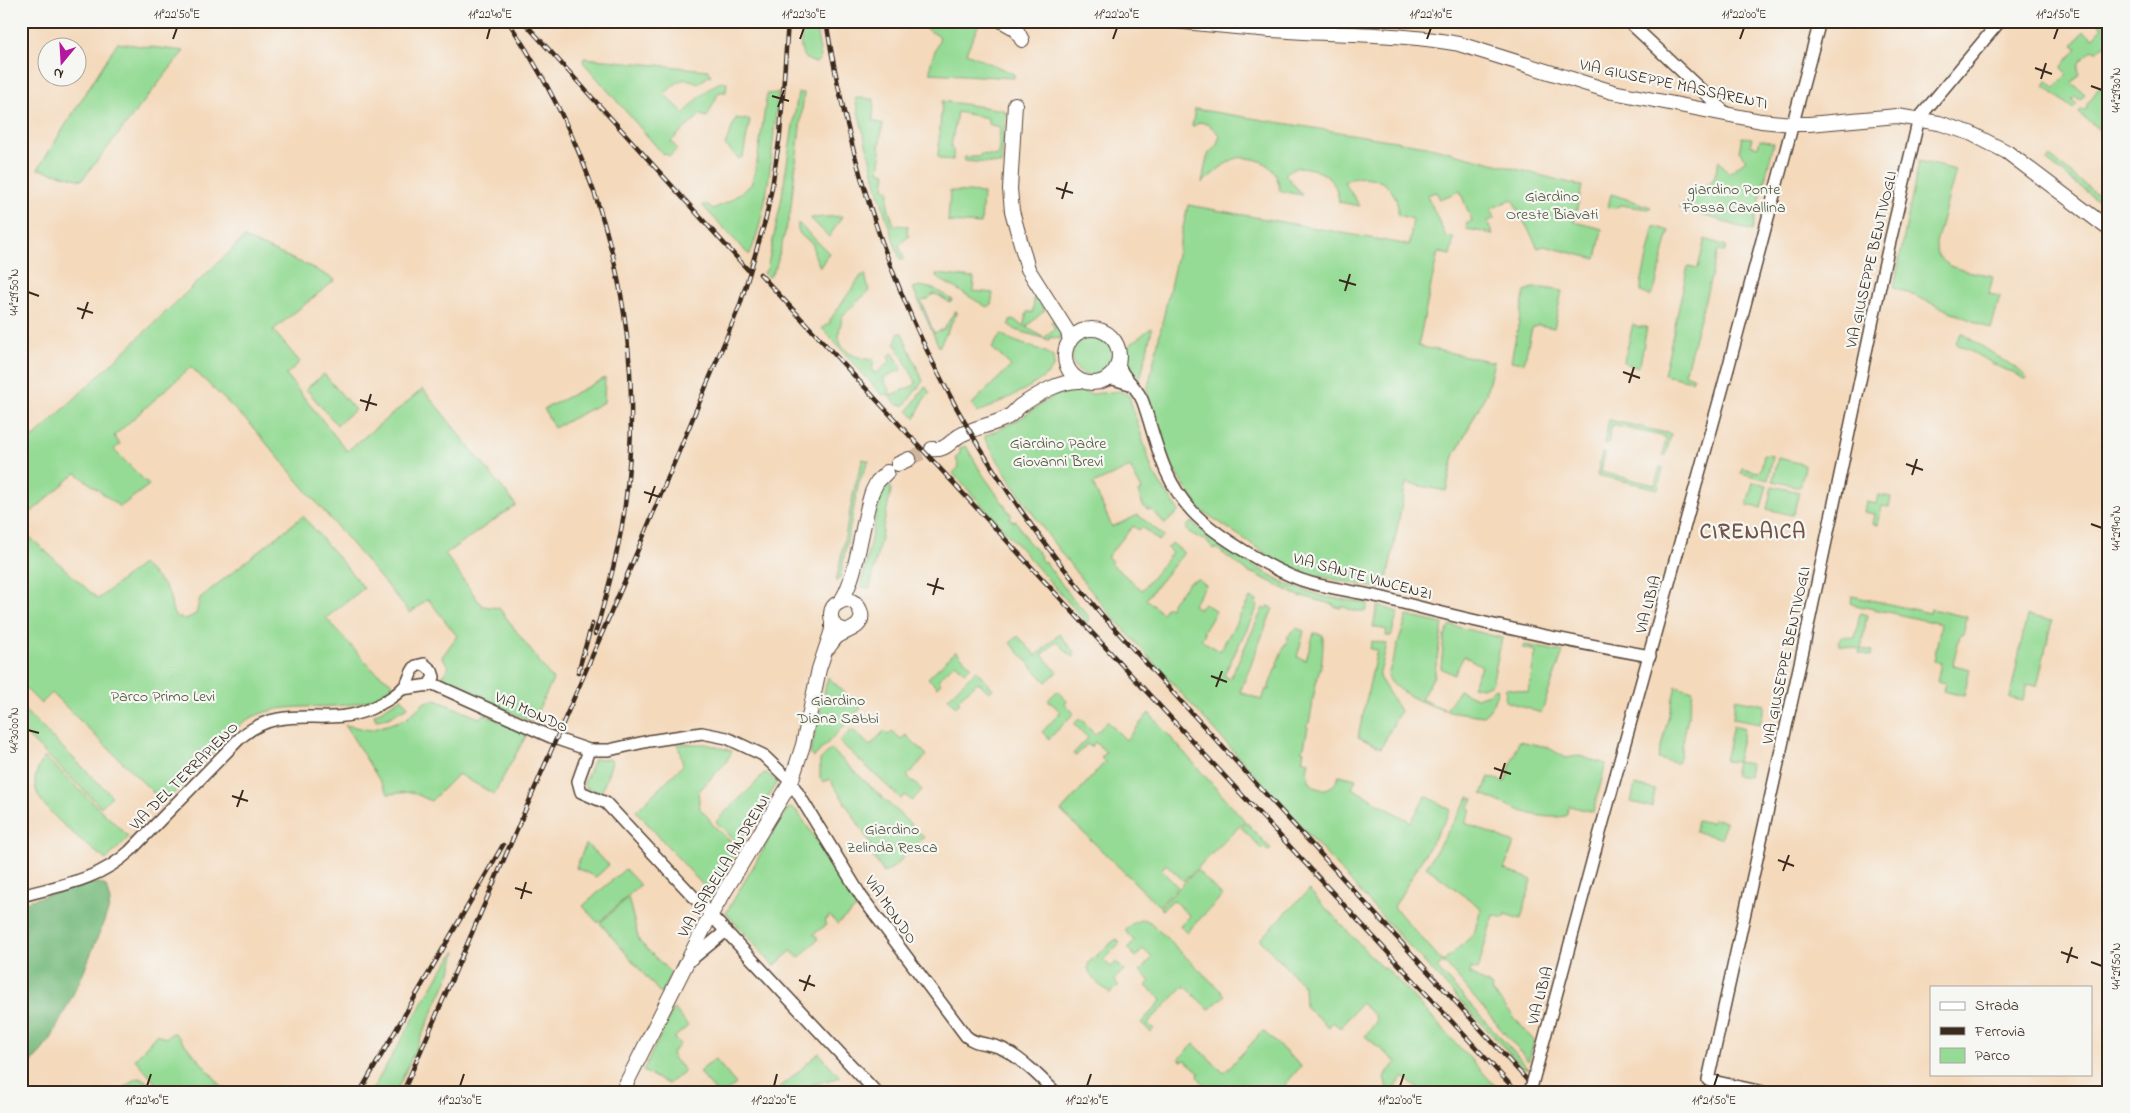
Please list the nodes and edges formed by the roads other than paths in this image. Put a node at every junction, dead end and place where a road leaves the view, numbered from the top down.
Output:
1 (1002, 21) edge
2 (1025, 21) edge
3 (1174, 21) edge
4 (1628, 21) edge
5 (1820, 21) edge
6 (2000, 21) edge
7 (1014, 104) dead end
8 (1727, 114) junction
9 (1919, 118) junction
10 (1792, 124) junction
11 (2109, 229) edge
12 (1056, 311) junction
13 (1084, 331) junction
14 (1070, 341) junction
15 (1118, 360) junction
16 (1066, 364) junction
17 (1105, 380) junction
18 (1081, 381) junction
19 (1132, 385) junction
20 (1040, 394) junction
21 (932, 449) tunnel mouth
22 (898, 465) tunnel mouth
23 (856, 561) junction
24 (840, 602) junction
25 (856, 604) junction
26 (832, 622) junction
27 (848, 631) junction
28 (1650, 656) junction
29 (821, 660) junction
30 (411, 672) junction
31 (426, 685) junction
32 (402, 689) junction
33 (589, 750) junction
34 (791, 782) junction
35 (21, 896) edge
36 (711, 914) junction
37 (726, 931) junction
38 (684, 965) junction
39 (622, 1092) edge
40 (876, 1092) edge
41 (1055, 1092) edge
42 (1530, 1092) edge
43 (1763, 1092) edge

1 - 2 main road
3 - 8 main road, VIA GIUSEPPE MASSARENTI
4 - 8 street
5 - 10 street, VIA LIBIA
6 - 9 street
7 - 12 main road
8 - 10 main road, VIA GIUSEPPE MASSARENTI
9 - 10 main road, VIA GIUSEPPE MASSARENTI
9 - 11 main road, VIA GIUSEPPE MASSARENTI
9 - 43 street, VIA GIUSEPPE BENTIVOGLI
10 - 28 street, VIA LIBIA
12 - 13 main road
12 - 14 main road
13 - 14 main road
13 - 15 main road
14 - 16 main road
15 - 17 main road
15 - 19 street, VIA SANTE VINCENZI
16 - 18 main road
16 - 20 main road
17 - 18 main road
17 - 19 street
18 - 20 main road
19 - 28 street, VIA SANTE VINCENZI
20 - 21 main road
22 - 23 main road
23 - 24 main road
23 - 25 main road
24 - 25 main road
24 - 26 main road
25 - 27 main road
26 - 27 main road
26 - 29 main road, VIA ISABELLA ANDREINI
27 - 29 main road
28 - 42 street, VIA LIBIA, bridge
29 - 34 main road, VIA ISABELLA ANDREINI
30 - 31 street
30 - 31 street
30 - 32 street, VIA DEL TERRAPIENO
31 - 32 street, VIA DEL TERRAPIENO
31 - 33 street, VIA MONDO
32 - 35 street, VIA DEL TERRAPIENO
33 - 34 street, VIA MONDO
33 - 36 street
34 - 36 main road, VIA ISABELLA ANDREINI
34 - 41 street, VIA MONDO
36 - 37 street
36 - 38 main road, VIA ISABELLA ANDREINI
37 - 38 street, VIA ISABELLA ANDREINI
37 - 40 street
38 - 39 main road, VIA ISABELLA ANDREINI

